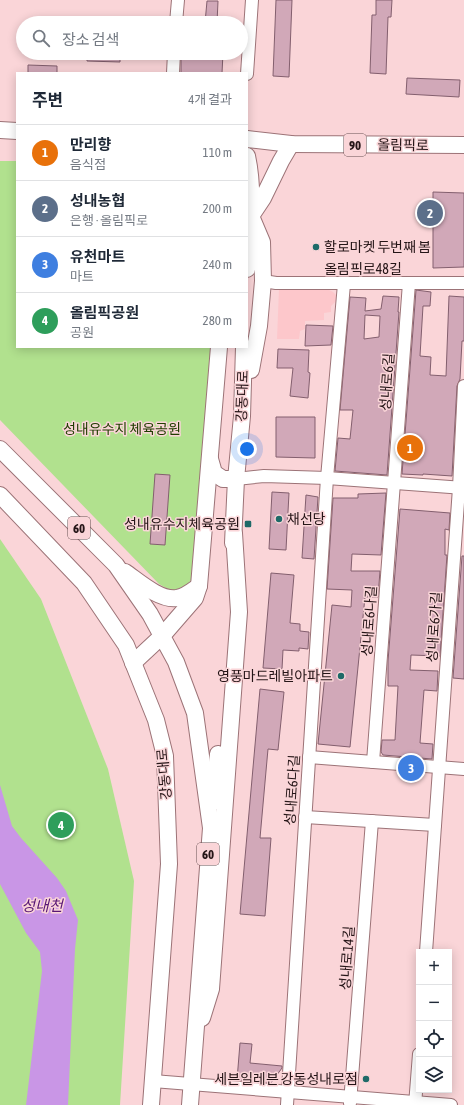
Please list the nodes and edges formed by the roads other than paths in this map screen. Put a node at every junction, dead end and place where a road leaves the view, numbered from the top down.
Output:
1 (178, 0) edge
2 (252, 0) edge
3 (177, 16) edge
4 (248, 59) edge
5 (174, 60) edge
6 (248, 60) edge
7 (173, 72) edge
8 (247, 72) edge
9 (0, 130) edge
10 (16, 131) edge
11 (248, 139) edge
12 (291, 144) junction
13 (464, 146) edge
14 (248, 160) edge
15 (251, 216) junction
16 (248, 256) edge
17 (262, 281) junction
18 (464, 283) edge
19 (344, 284) junction
20 (409, 284) junction
21 (219, 348) edge
22 (244, 348) edge
23 (464, 386) edge
24 (242, 416) junction
25 (0, 449) edge
26 (210, 457) junction
27 (327, 478) junction
28 (236, 480) junction
29 (394, 483) junction
30 (461, 488) edge
31 (0, 495) edge
32 (234, 533) junction
33 (116, 565) junction
34 (199, 586) junction
35 (162, 636) junction
36 (133, 663) junction
37 (309, 757) junction
38 (373, 762) junction
39 (439, 767) junction
40 (464, 769) edge
41 (306, 817) junction
42 (372, 821) junction
43 (435, 825) junction
44 (210, 828) junction
45 (426, 949) edge
46 (193, 1046) junction
47 (419, 1057) edge
48 (153, 1081) junction
49 (191, 1084) junction
50 (288, 1092) junction
51 (351, 1101) edge
52 (416, 1104) edge
53 (151, 1105) edge
54 (190, 1105) edge
55 (287, 1105) edge
56 (451, 1105) edge

1 - 3 street
2 - 4 street
5 - 7 street
6 - 8 street
9 - 10 main road
11 - 12 main road, 올림픽로 / 90
12 - 13 main road, 올림픽로 / 90
12 - 15 main road
14 - 15 main road
15 - 16 main road
15 - 17 main road
17 - 19 street, 올림픽로48길
17 - 24 main road
18 - 20 street, 올림픽로48길
19 - 20 street, 올림픽로48길
19 - 27 street
20 - 29 street, 성내로6길
21 - 26 main road, 강동대로
22 - 24 main road, 강동대로
23 - 30 street
24 - 28 main road, 강동대로
25 - 33 main road, 강동대로 / 60
26 - 28 main road
26 - 34 main road, 강동대로
27 - 28 street
27 - 29 street
27 - 37 street, 성내로6다길
28 - 32 main road, 강동대로
29 - 30 street
29 - 38 street, 성내로6나길
30 - 39 street, 성내로6가길
31 - 36 main road, 강동대로 / 60
32 - 44 main road, 강동대로
32 - 46 main road
33 - 34 main road
33 - 35 main road, 강동대로 / 60
34 - 35 main road, 강동대로
35 - 36 main road
35 - 44 main road, 강동대로 / 60
36 - 48 main road, 강동대로 / 60
37 - 38 street
37 - 41 street, 성내로6다길
38 - 39 street
39 - 40 street
39 - 43 street, 성내로6가길
41 - 42 street
41 - 50 street, 성내로6다길
42 - 43 street
42 - 51 street, 성내로14길
43 - 45 street, 성내로6가길
44 - 46 main road, 강동대로 / 60
46 - 49 main road, 강동대로 / 60
47 - 52 street
48 - 49 street
48 - 53 main road, 강동대로 / 60
49 - 50 street
49 - 54 main road, 강동대로 / 60
50 - 51 street
50 - 55 street, 성내로6다길
51 - 52 street
52 - 56 street

